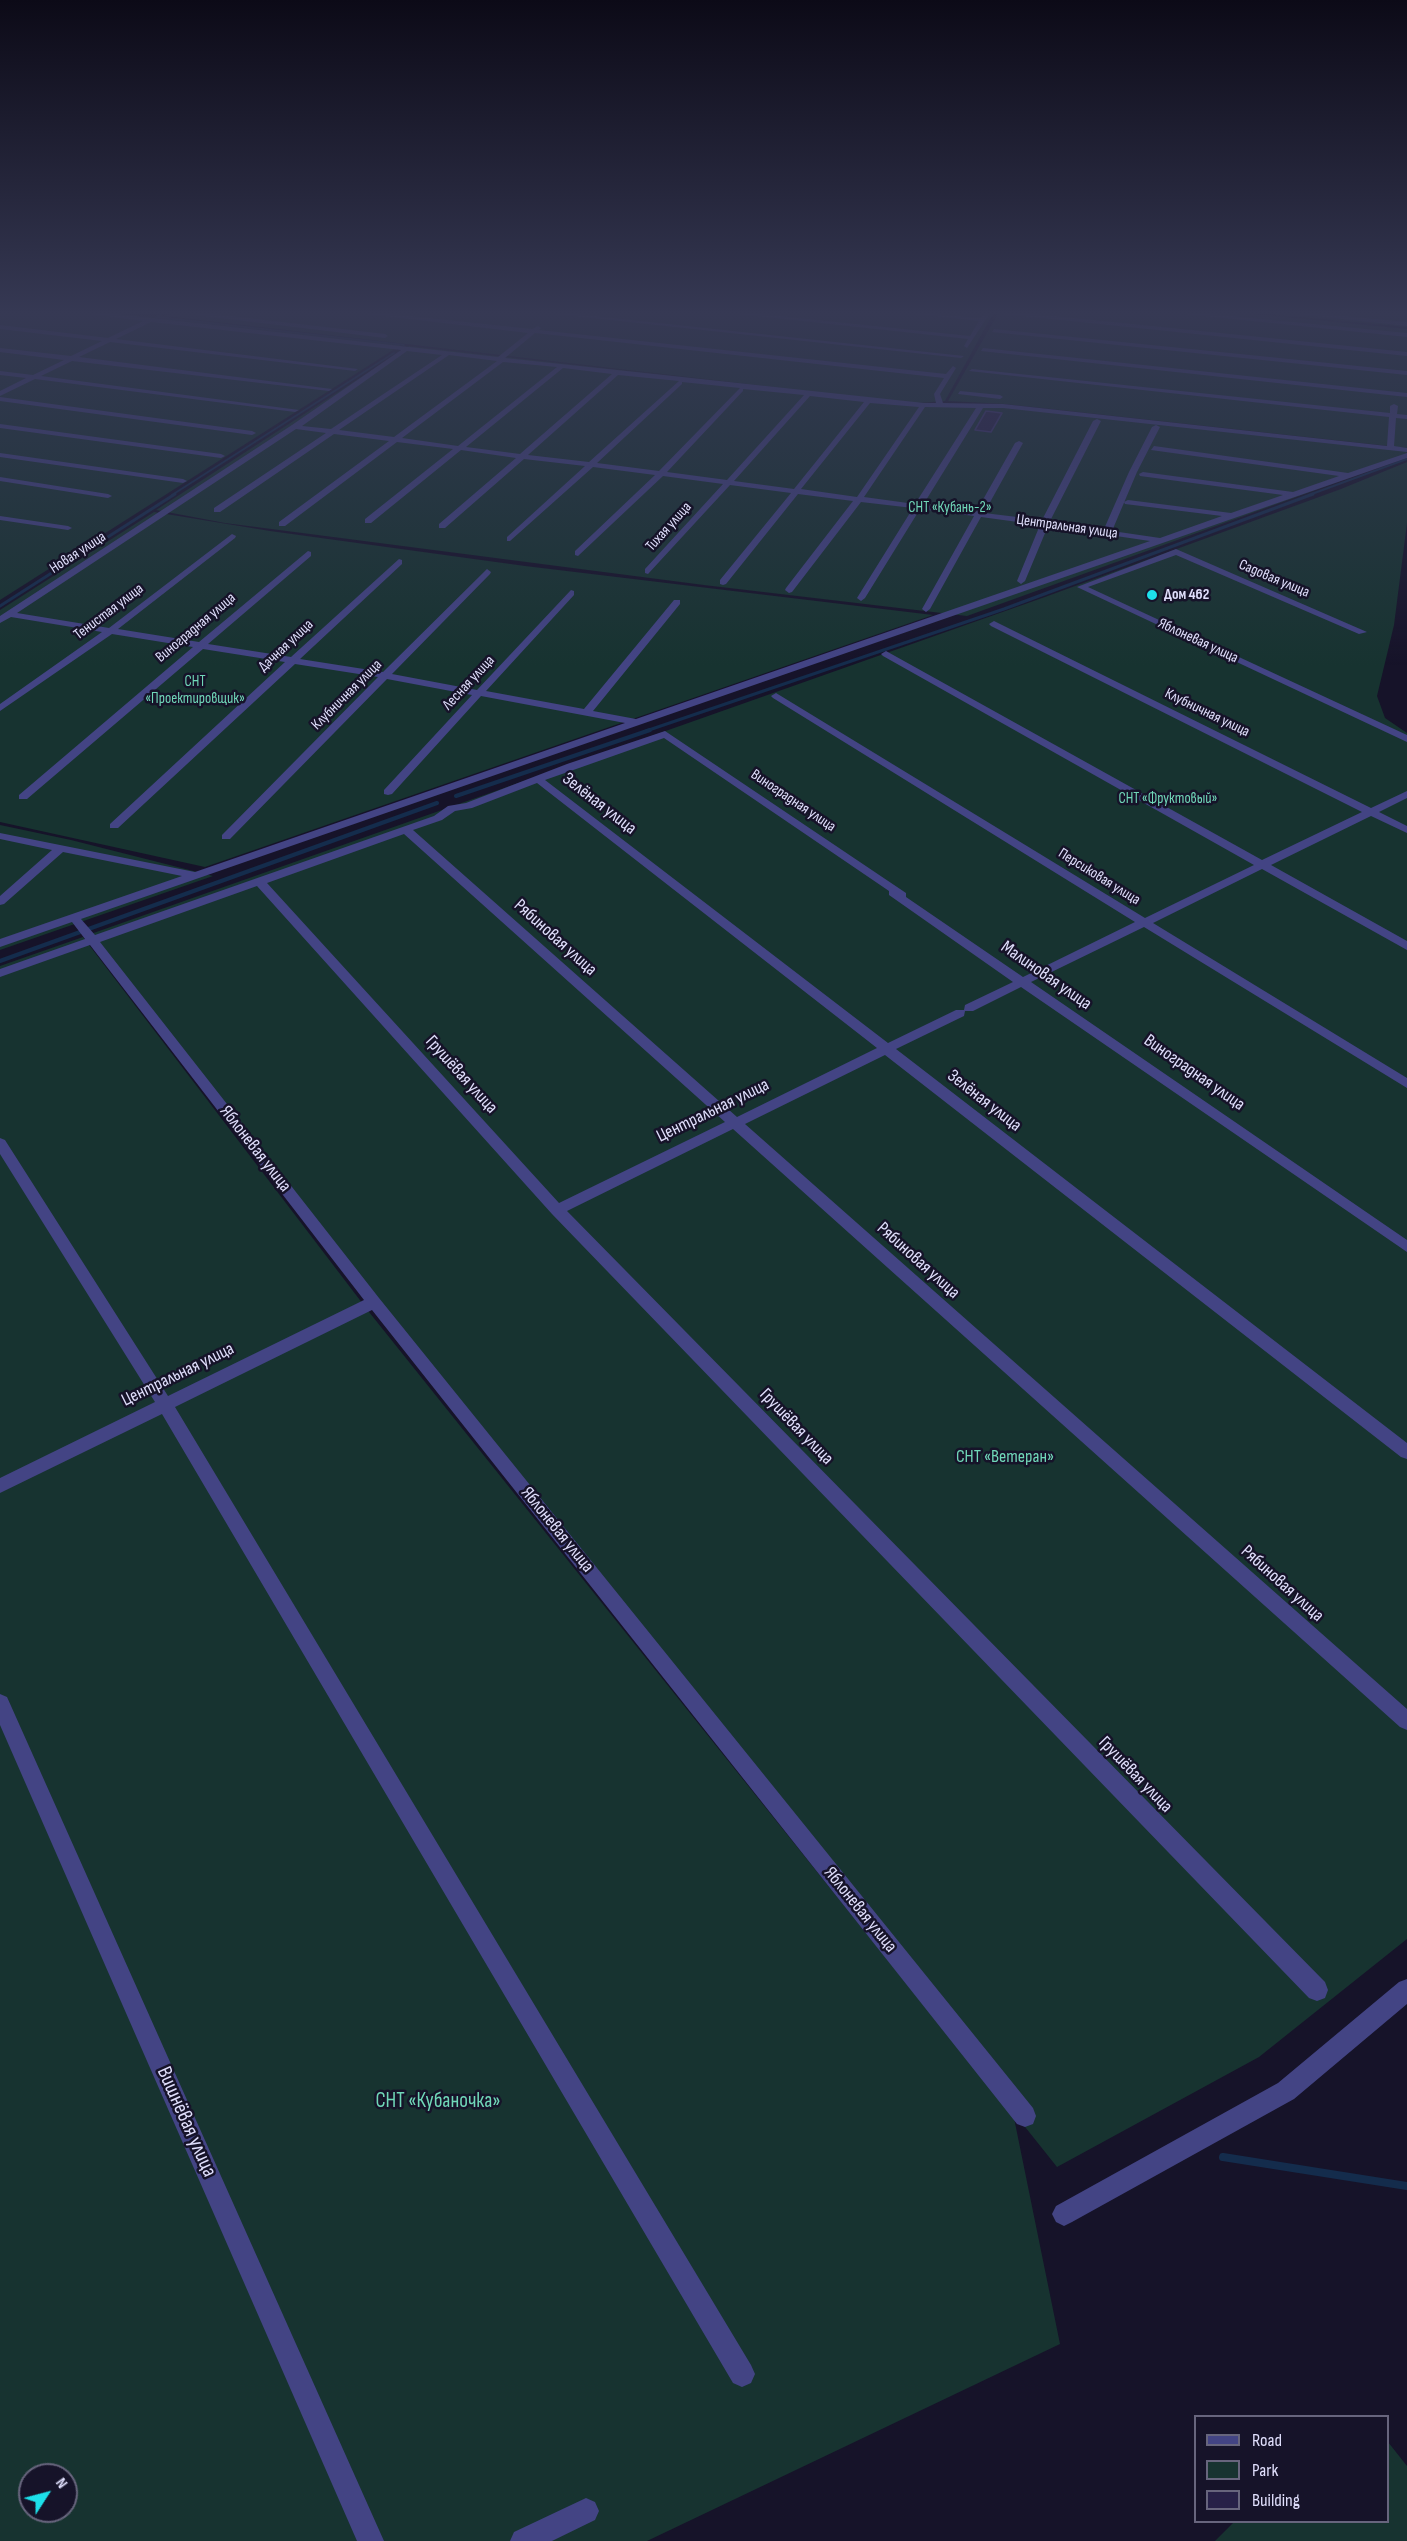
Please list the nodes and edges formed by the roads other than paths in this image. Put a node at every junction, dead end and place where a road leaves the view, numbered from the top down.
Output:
1 (19, 429) edge
2 (219, 429) edge
3 (293, 429) edge
4 (306, 429) edge
5 (335, 429) edge
6 (411, 429) edge
7 (485, 429) edge
8 (555, 429) edge
9 (631, 429) edge
10 (704, 429) edge
11 (777, 429) edge
12 (847, 429) edge
13 (908, 429) edge
14 (967, 429) edge
15 (1094, 429) edge
16 (1155, 429) edge
17 (1205, 429) edge
18 (1392, 429) edge
19 (330, 432) junction
20 (252, 433) dead end
21 (1379, 438) dead end
22 (1390, 439) junction
23 (396, 440) junction
24 (1019, 443) dead end
25 (461, 448) junction
26 (1154, 448) dead end
27 (1390, 448) junction
28 (1407, 450) edge
29 (0, 455) edge
30 (1407, 455) edge
31 (221, 456) dead end
32 (525, 456) junction
33 (593, 464) junction
34 (661, 474) junction
35 (1143, 474) dead end
36 (1352, 475) junction
37 (0, 478) edge
38 (183, 481) dead end
39 (728, 483) junction
40 (799, 491) junction
41 (108, 496) dead end
42 (859, 499) junction
43 (1291, 499) junction
44 (1128, 502) dead end
45 (919, 507) junction
46 (217, 510) dead end
47 (980, 515) junction
48 (1233, 516) junction
49 (0, 518) edge
50 (368, 521) dead end
51 (1045, 523) junction
52 (282, 524) dead end
53 (442, 526) dead end
54 (68, 528) dead end
55 (1107, 532) junction
56 (232, 536) dead end
57 (510, 539) dead end
58 (1161, 541) junction
59 (1176, 552) joint
60 (578, 553) dead end
61 (308, 554) dead end
62 (399, 562) dead end
63 (1084, 568) junction
64 (648, 571) dead end
65 (487, 572) dead end
66 (1102, 575) junction
67 (1021, 581) dead end
68 (723, 582) dead end
69 (789, 590) dead end
70 (572, 593) dead end
71 (861, 598) dead end
72 (677, 602) dead end
73 (926, 609) dead end
74 (9, 614) junction
75 (0, 620) edge
76 (994, 624) dead end
77 (110, 631) junction
78 (1362, 632) dead end
79 (199, 646) junction
80 (886, 654) dead end
81 (292, 660) junction
82 (387, 676) junction
83 (480, 694) junction
84 (776, 696) dead end
85 (0, 708) edge
86 (586, 713) junction
87 (639, 722) junction
88 (664, 735) junction
89 (1407, 739) edge
90 (538, 779) junction
91 (459, 784) junction
92 (388, 792) dead end
93 (1407, 794) edge
94 (22, 797) dead end
95 (452, 808) junction
96 (1372, 812) junction
97 (114, 826) dead end
98 (405, 829) junction
99 (1407, 830) edge
100 (226, 837) dead end
101 (3, 839) edge
102 (60, 849) junction
103 (1260, 864) junction
104 (195, 876) junction
105 (258, 880) junction
106 (902, 895) dead end
107 (0, 902) edge
108 (74, 917) junction
109 (1143, 922) junction
110 (960, 934) dead end
111 (93, 940) junction
112 (0, 943) edge
113 (1407, 946) edge
114 (0, 973) edge
115 (1023, 980) junction
116 (886, 1049) junction
117 (1407, 1084) edge
118 (733, 1123) junction
119 (0, 1143) edge
120 (557, 1210) junction
121 (1407, 1242) edge
122 (1407, 1247) edge
123 (374, 1302) junction
124 (164, 1403) junction
125 (1407, 1452) edge
126 (0, 1486) edge
127 (0, 1703) edge
128 (1407, 1721) edge
129 (1317, 1990) dead end
130 (1407, 1990) edge
131 (1025, 2116) dead end
132 (1064, 2214) dead end
133 (742, 2374) dead end
134 (586, 2511) dead end
135 (372, 2541) edge
136 (523, 2541) edge

1 - 31 street
2 - 20 street
3 - 74 street, Новая улица
4 - 19 street, Центральная улица
5 - 19 street
6 - 23 street
7 - 25 street
8 - 32 street
9 - 33 street
10 - 34 street
11 - 39 street, Тихая улица
12 - 40 street
13 - 42 street
14 - 45 street
15 - 51 street
16 - 55 street
17 - 27 street
18 - 22 street
19 - 23 street, Центральная улица
19 - 46 street
21 - 22 street
22 - 27 street
23 - 25 street, Центральная улица
23 - 52 street
24 - 47 street
25 - 32 street, Центральная улица
25 - 50 street
26 - 36 street
27 - 28 street
29 - 38 street
30 - 36 street
32 - 33 street, Центральная улица
32 - 53 street
33 - 34 street, Центральная улица
33 - 57 street
34 - 39 street, Центральная улица
34 - 60 street
35 - 43 street
36 - 43 street
37 - 41 street
39 - 40 street, Центральная улица
39 - 64 street, Тихая улица
40 - 42 street, Центральная улица
40 - 68 street
42 - 45 street, Центральная улица
42 - 69 street
43 - 48 street
44 - 48 street
45 - 47 street, Центральная улица
45 - 71 street
47 - 51 street, Центральная улица
47 - 73 street
48 - 58 street
49 - 54 street
51 - 55 street, Центральная улица
51 - 67 street
55 - 58 street, Центральная улица
56 - 77 street, Тенистая улица
58 - 63 street
59 - 66 street, Яблоневая улица
59 - 78 street, Садовая улица
61 - 79 street, Виноградная улица
62 - 81 street, Дачная улица
63 - 66 street
63 - 87 street
65 - 82 street, Клубничная улица
66 - 89 street, Яблоневая улица
70 - 83 street, Лесная улица
72 - 86 street
74 - 75 street, Новая улица
74 - 77 street
76 - 96 street, Клубничная улица
77 - 79 street
77 - 85 street, Тенистая улица
79 - 81 street
79 - 94 street, Виноградная улица
80 - 103 street
81 - 82 street
81 - 97 street, Дачная улица
82 - 83 street
82 - 100 street, Клубничная улица
83 - 86 street
83 - 92 street, Лесная улица
84 - 109 street, Персиковая улица
86 - 87 street
87 - 91 street
88 - 90 street
88 - 106 street, Виноградная улица
88 - 115 street, Малиновая улица
90 - 95 street
90 - 116 street, Зелёная улица
91 - 95 street
91 - 104 street
93 - 96 street, Центральная улица
95 - 98 street
96 - 99 street, Клубничная улица
96 - 103 street, Центральная улица
98 - 105 street
98 - 118 street, Рябиновая улица
101 - 102 street
102 - 104 street
102 - 107 street
103 - 109 street, Центральная улица
103 - 113 street
104 - 108 street
105 - 111 street
105 - 120 street, Грушёвая улица
108 - 111 street, Яблоневая улица
108 - 112 street
109 - 115 street, Центральная улица
109 - 117 street, Персиковая улица
110 - 115 street, Виноградная улица
111 - 114 street
111 - 123 street, Яблоневая улица
115 - 116 street, Центральная улица
115 - 121 street, Виноградная улица
115 - 122 street, Малиновая улица
116 - 118 street, Центральная улица
116 - 125 street, Зелёная улица
118 - 120 street, Центральная улица
118 - 128 street, Рябиновая улица
119 - 124 street
120 - 129 street, Грушёвая улица
123 - 124 street, Центральная улица
123 - 131 street, Яблоневая улица
124 - 126 street, Центральная улица
124 - 133 street
127 - 135 street, Вишнёвая улица
130 - 132 street
134 - 136 street

